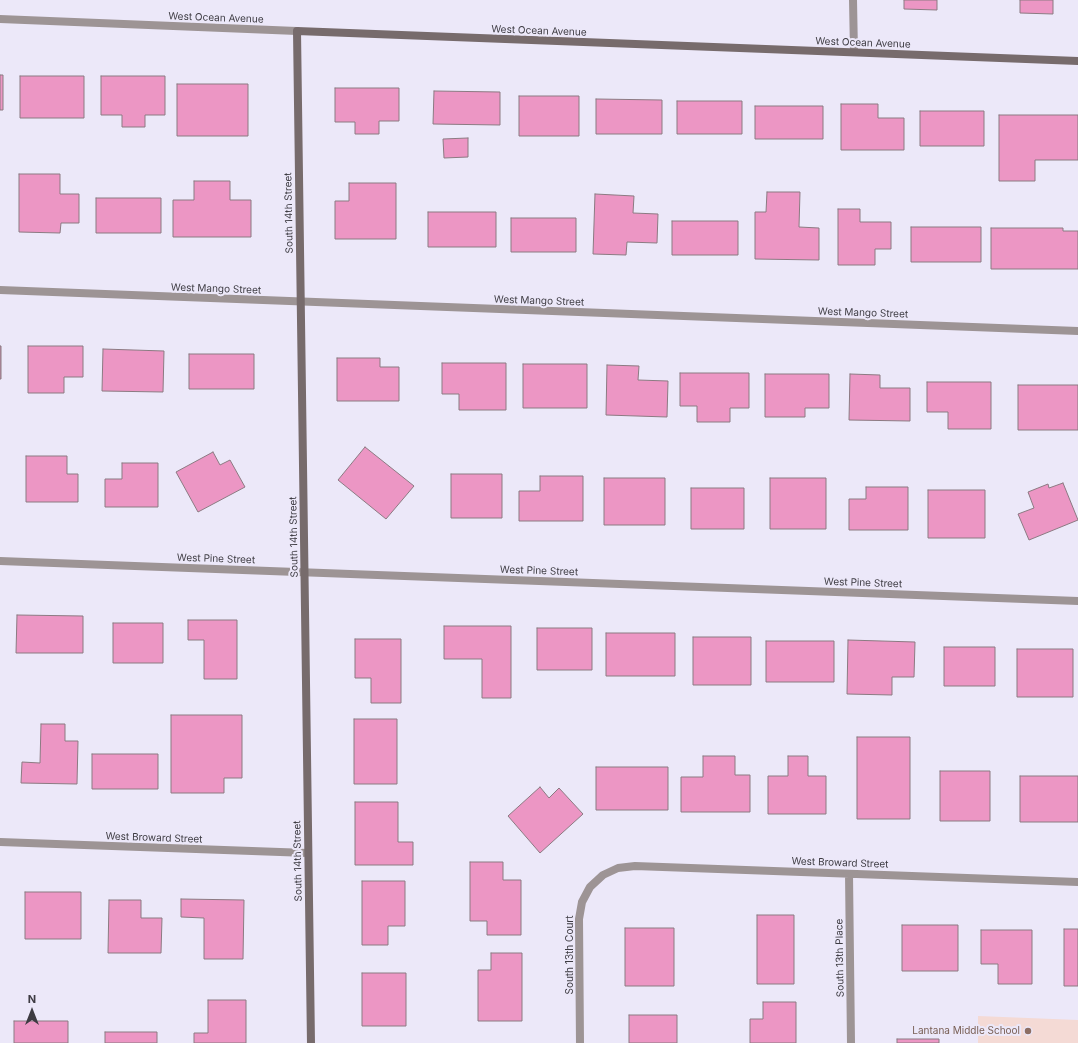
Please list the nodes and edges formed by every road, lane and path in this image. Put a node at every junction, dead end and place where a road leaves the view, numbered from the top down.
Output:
1 (853, 0) edge
2 (0, 19) edge
3 (297, 32) junction
4 (854, 52) junction
5 (1078, 61) edge
6 (0, 290) edge
7 (301, 302) junction
8 (1078, 331) edge
9 (0, 561) edge
10 (304, 572) junction
11 (1078, 601) edge
12 (0, 842) edge
13 (308, 853) junction
14 (849, 874) junction
15 (602, 875) joint
16 (1078, 882) edge
17 (311, 1043) edge
18 (580, 1043) edge
19 (851, 1043) edge

1 - 4 street
2 - 3 street, West Ocean Avenue
3 - 4 street, West Ocean Avenue
3 - 7 street, South 14th Street
4 - 5 street, West Ocean Avenue
6 - 7 street, West Mango Street
7 - 8 street, West Mango Street
7 - 10 street, South 14th Street
9 - 10 street, West Pine Street
10 - 11 street, West Pine Street
10 - 13 street, South 14th Street
12 - 13 street, West Broward Street
13 - 17 street, South 14th Street
14 - 15 street, West Broward Street
14 - 16 street, West Broward Street
14 - 19 street, South 13th Place
15 - 18 street, South 13th Court

